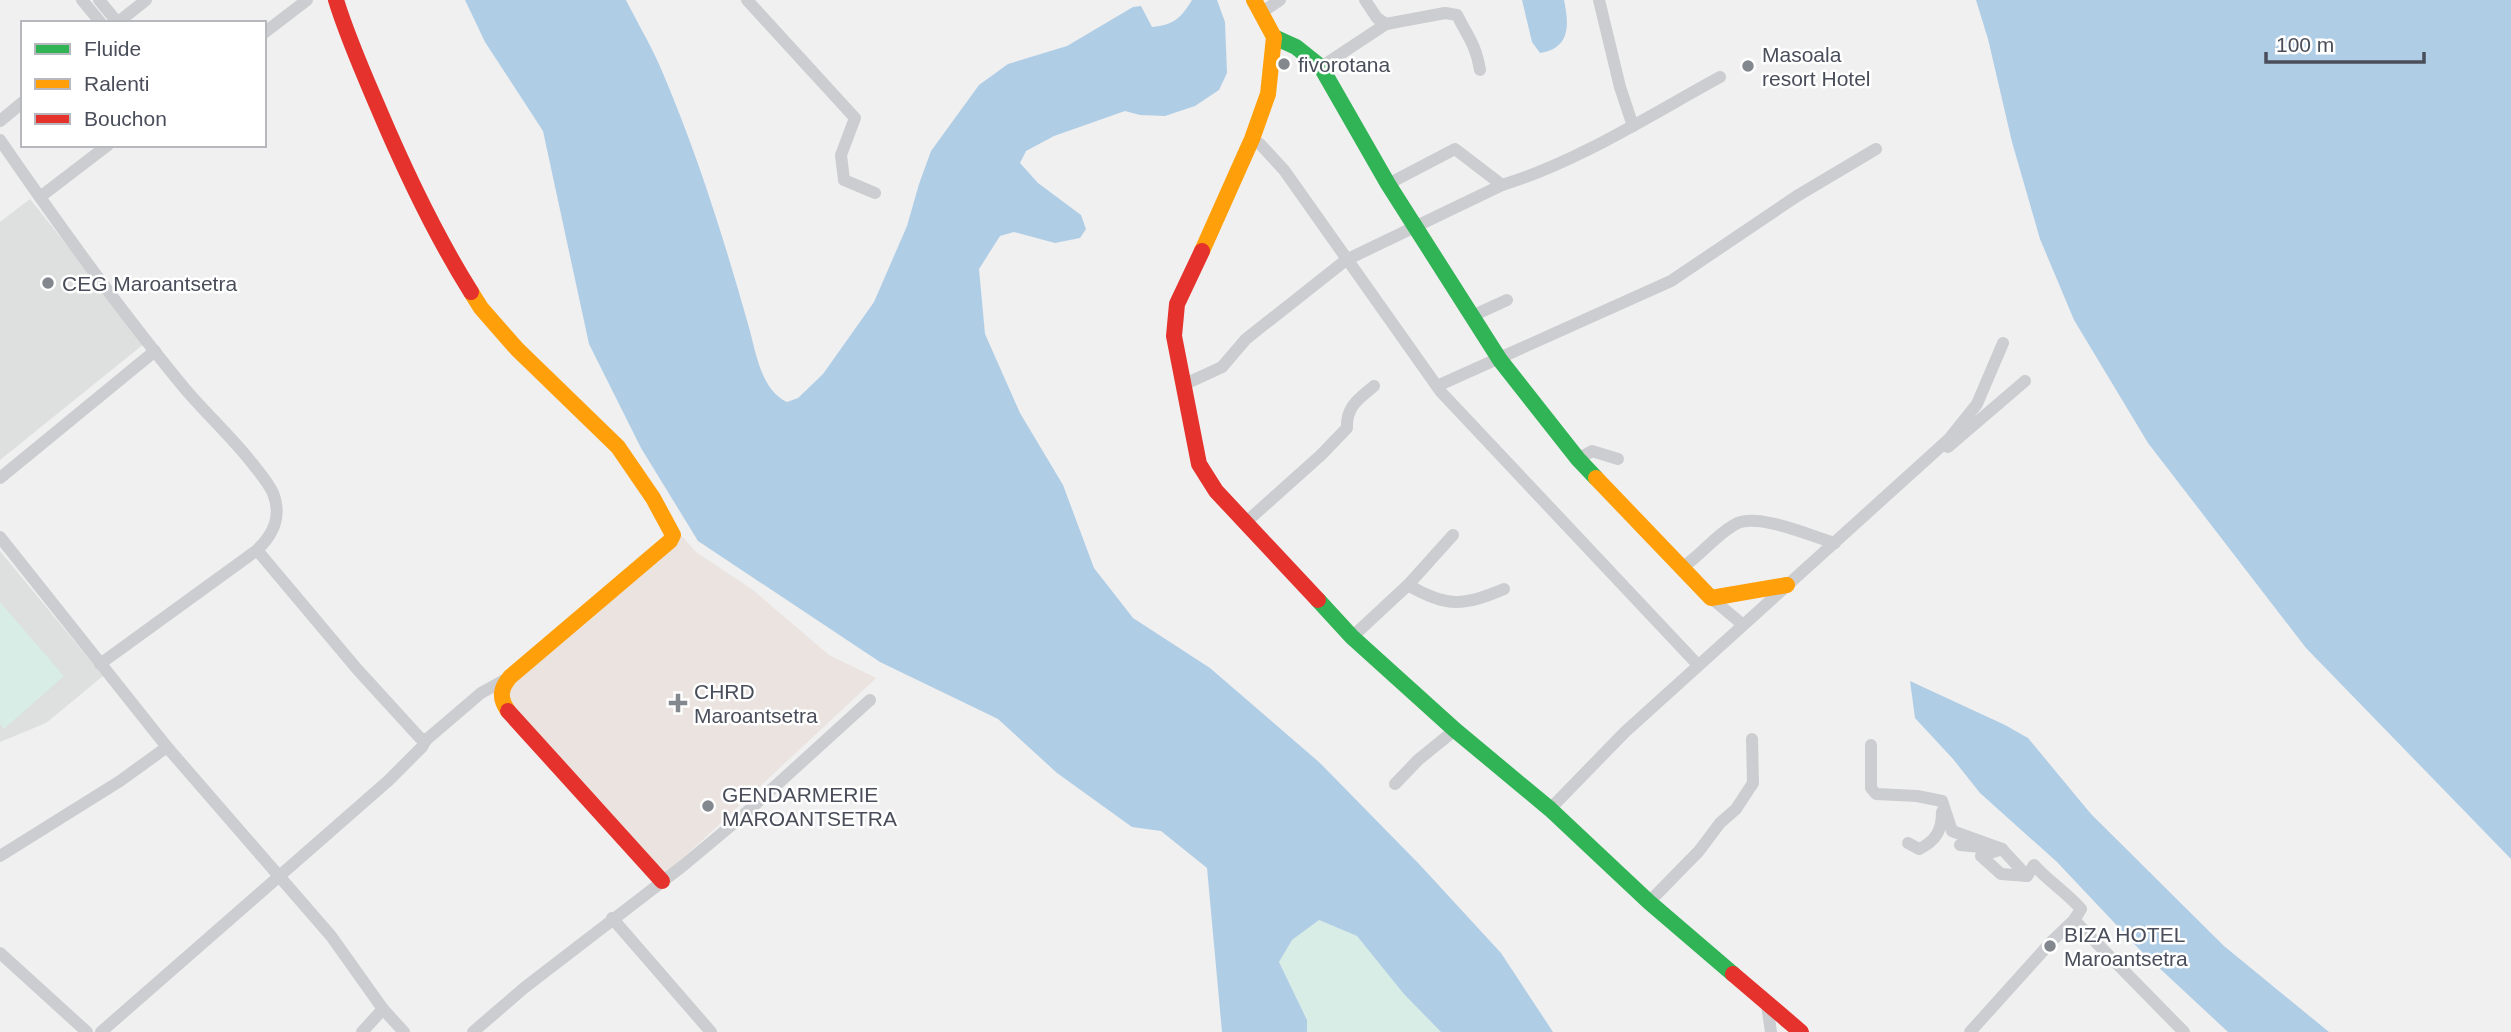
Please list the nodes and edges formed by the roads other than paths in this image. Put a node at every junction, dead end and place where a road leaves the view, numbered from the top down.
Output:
1 (82, 0) edge
2 (99, 0) edge
3 (146, 0) edge
4 (307, 0) edge
5 (337, 0) edge
6 (747, 0) edge
7 (1280, 0) edge
8 (1365, 0) edge
9 (1599, 0) edge
10 (1258, 6) edge
11 (99, 21) edge
12 (116, 21) edge
13 (120, 21) edge
14 (1386, 24) junction
15 (266, 31) edge
16 (1274, 37) junction
17 (1321, 66) junction
18 (1480, 70) dead end
19 (1720, 77) dead end
20 (21, 104) edge
21 (0, 121) edge
22 (1633, 126) junction
23 (1252, 139) junction
24 (0, 140) edge
25 (105, 147) edge
26 (1876, 149) dead end
27 (1388, 184) junction
28 (1502, 185) junction
29 (875, 193) dead end
30 (40, 197) junction
31 (1416, 228) junction
32 (1346, 260) junction
33 (1507, 300) dead end
34 (1472, 316) junction
35 (2003, 343) dead end
36 (155, 351) junction
37 (1500, 360) junction
38 (2025, 381) dead end
39 (1183, 385) junction
40 (1374, 386) dead end
41 (1437, 386) junction
42 (1578, 459) junction
43 (1618, 459) dead end
44 (1910, 473) junction
45 (0, 478) edge
46 (1245, 523) junction
47 (1453, 535) dead end
48 (0, 537) edge
49 (1835, 543) junction
50 (257, 550) junction
51 (1683, 567) junction
52 (1408, 585) junction
53 (1787, 585) junction
54 (1504, 589) dead end
55 (1711, 598) junction
56 (1742, 624) junction
57 (1352, 637) junction
58 (100, 664) junction
59 (1698, 666) junction
60 (510, 677) junction
61 (870, 701) dead end
62 (1455, 730) junction
63 (1752, 739) dead end
64 (426, 740) junction
65 (1871, 746) dead end
66 (167, 747) junction
67 (1395, 784) dead end
68 (1942, 801) junction
69 (1550, 809) junction
70 (1908, 843) dead end
71 (1960, 845) dead end
72 (2002, 849) junction
73 (0, 856) edge
74 (2027, 876) junction
75 (278, 877) junction
76 (662, 881) junction
77 (1649, 902) junction
78 (612, 918) junction
79 (2074, 920) junction
80 (0, 953) edge
81 (1768, 1005) junction
82 (383, 1009) junction
83 (1975, 1030) edge
84 (87, 1032) edge
85 (101, 1032) edge
86 (362, 1032) edge
87 (404, 1032) edge
88 (472, 1032) edge
89 (711, 1032) edge
90 (1771, 1032) edge
91 (1801, 1032) edge
92 (2184, 1032) edge

1 - 11 street
2 - 12 street
3 - 13 street
4 - 15 street
5 - 60 street
6 - 29 street
7 - 10 street
8 - 14 street
9 - 22 street
10 - 16 street
14 - 17 street
14 - 18 street
16 - 17 street
16 - 23 street
17 - 27 street
19 - 22 street
20 - 21 street
22 - 28 street
23 - 32 street
23 - 39 street
24 - 30 street
25 - 30 street
26 - 37 street
27 - 28 street
27 - 31 street
28 - 31 street
30 - 36 street
31 - 32 street
31 - 34 street
32 - 39 street
32 - 41 street
33 - 34 street
34 - 37 street
35 - 44 street
36 - 45 street
36 - 50 street
37 - 41 street
37 - 42 street
38 - 44 street
39 - 46 street
40 - 46 street
41 - 59 street
42 - 43 street
42 - 51 street
44 - 49 street
46 - 57 street
47 - 52 street
48 - 58 street
49 - 51 street
49 - 53 street
50 - 58 street
50 - 64 street
51 - 55 street
52 - 54 street
52 - 57 street
53 - 55 street
53 - 56 street
55 - 56 street
56 - 59 street
57 - 62 street
58 - 66 street
59 - 69 street
60 - 64 street
60 - 76 street
61 - 76 street
62 - 67 street
62 - 69 street
63 - 77 street
64 - 75 street
65 - 68 street
66 - 73 street
66 - 75 street
68 - 70 street
68 - 72 street
69 - 77 street
71 - 72 street
72 - 74 street
72 - 74 street
74 - 79 street
75 - 82 street
75 - 85 street
76 - 78 street
77 - 81 street
78 - 88 street
78 - 89 street
79 - 83 street
79 - 92 street
80 - 84 street
81 - 90 street
81 - 91 street
82 - 86 street
82 - 87 street

